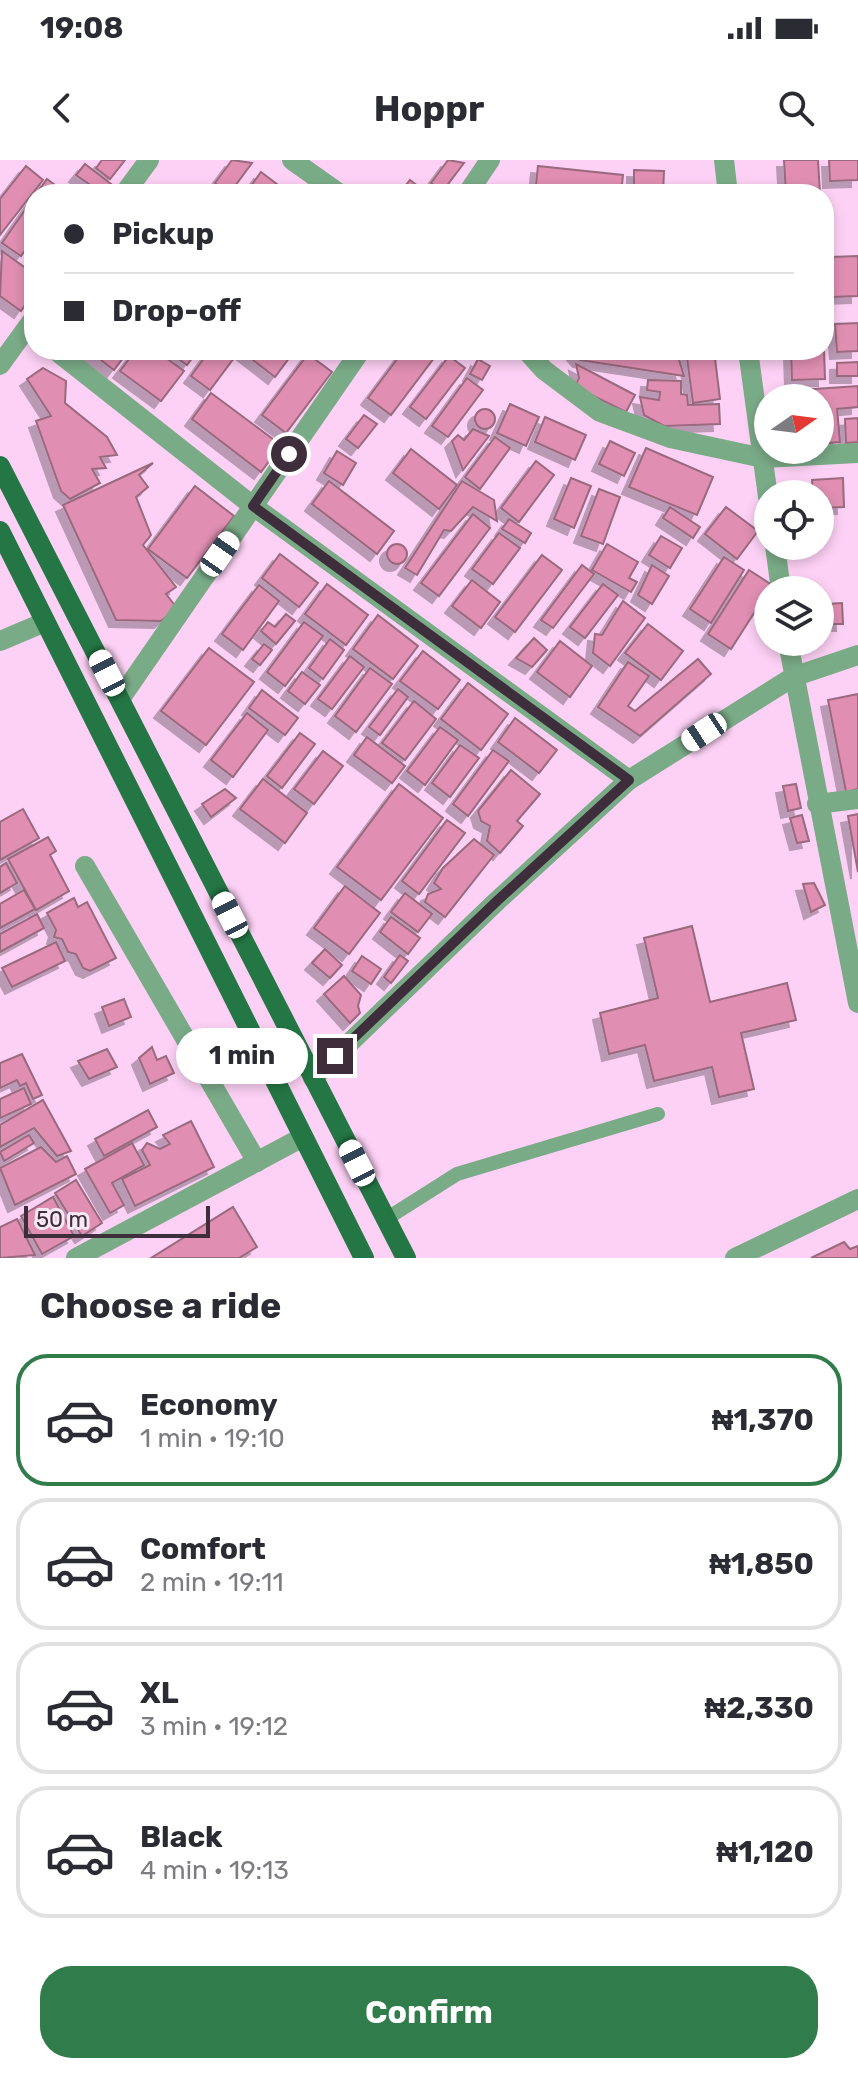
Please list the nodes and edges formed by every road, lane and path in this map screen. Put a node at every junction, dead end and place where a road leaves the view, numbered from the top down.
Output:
1 (149, 160) edge
2 (292, 160) edge
3 (490, 160) edge
4 (724, 160) edge
5 (131, 184) edge
6 (326, 184) edge
7 (474, 184) edge
8 (727, 184) edge
9 (24, 336) edge
10 (68, 360) edge
11 (354, 360) edge
12 (535, 360) edge
13 (749, 360) edge
14 (0, 365) edge
15 (754, 393) edge
16 (858, 453) edge
17 (834, 454) edge
18 (754, 456) edge
19 (0, 466) edge
20 (253, 506) junction
21 (0, 531) edge
22 (45, 622) junction
23 (0, 641) edge
24 (858, 655) edge
25 (790, 656) edge
26 (793, 677) junction
27 (120, 699) junction
28 (629, 780) junction
29 (858, 799) edge
30 (817, 804) junction
31 (85, 866) dead end
32 (858, 1003) edge
33 (313, 1078) junction
34 (658, 1114) dead end
35 (303, 1137) junction
36 (257, 1162) junction
37 (858, 1199) edge
38 (386, 1219) junction
39 (76, 1258) edge
40 (364, 1258) edge
41 (406, 1258) edge
42 (735, 1258) edge

1 - 5 street
2 - 6 street
3 - 7 street
4 - 8 street
9 - 14 street
10 - 20 street
11 - 20 street
12 - 18 street
13 - 15 street
16 - 17 street
19 - 27 main road
20 - 27 street
20 - 28 street
21 - 22 main road
22 - 23 street
22 - 35 main road
24 - 26 street
25 - 26 street
26 - 28 street
26 - 30 street
27 - 33 main road
28 - 33 street
29 - 30 street
30 - 32 street
31 - 36 street
33 - 38 main road
34 - 38 lane
35 - 36 street
35 - 40 main road
36 - 39 street
37 - 42 street
38 - 41 main road

